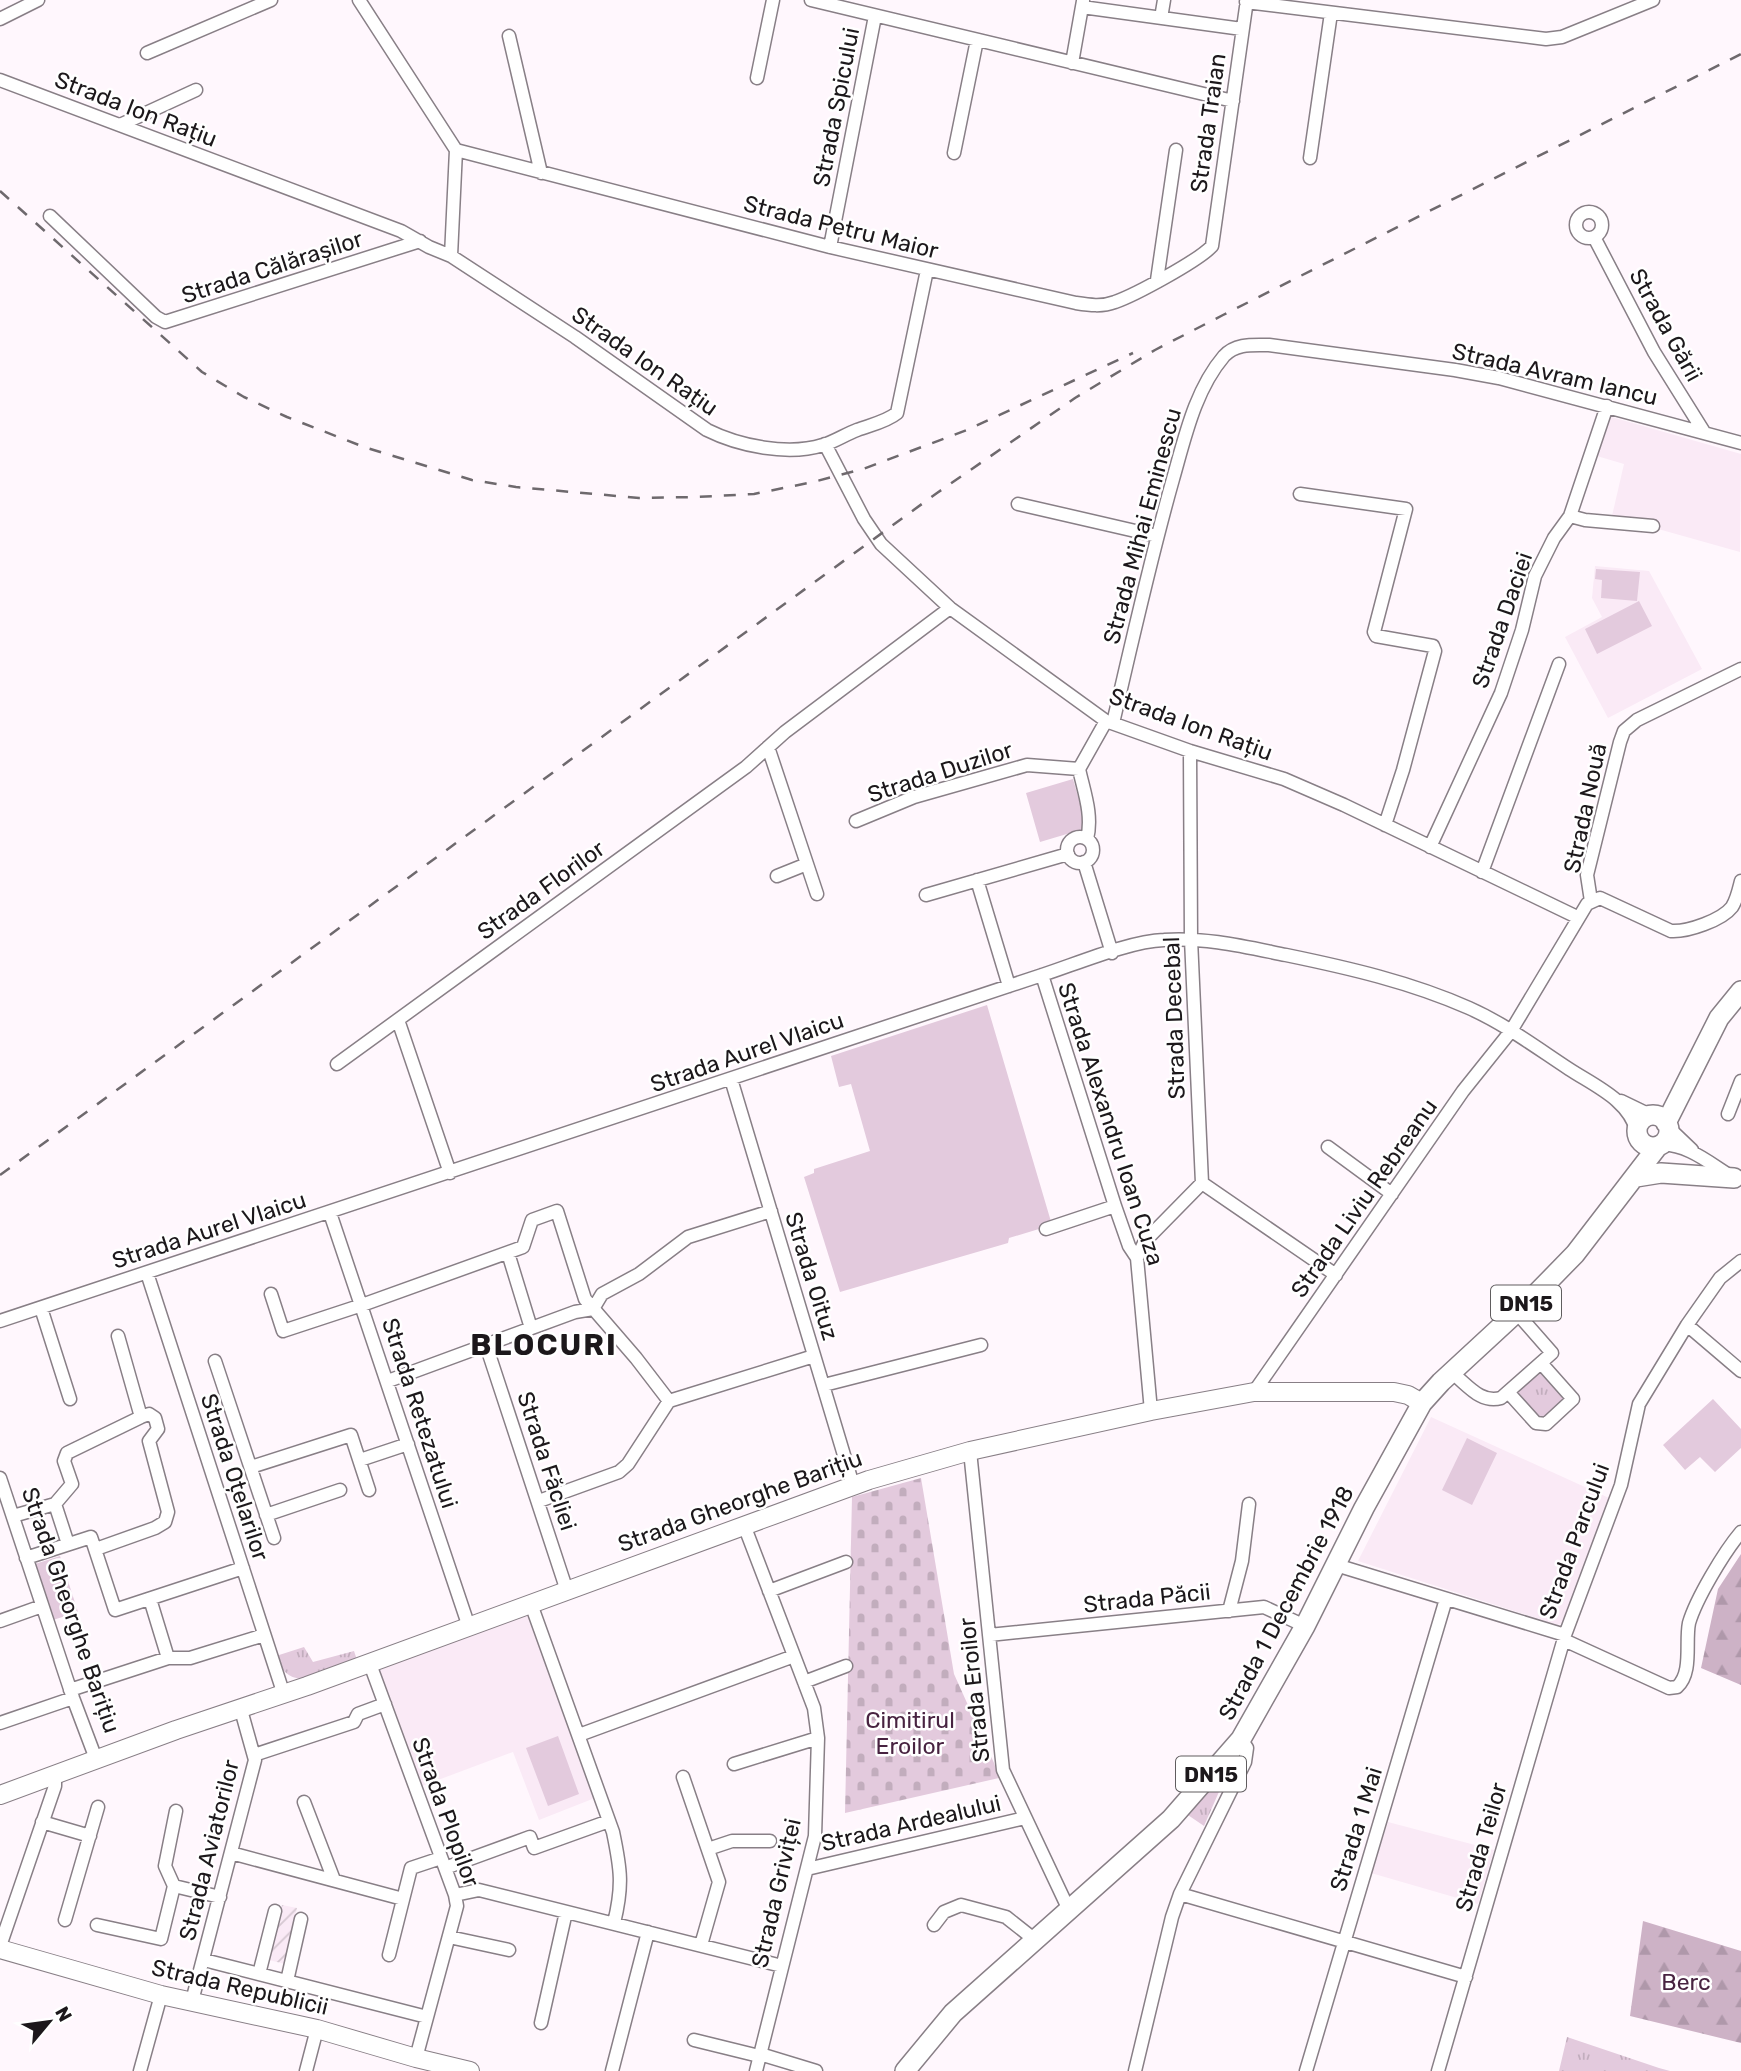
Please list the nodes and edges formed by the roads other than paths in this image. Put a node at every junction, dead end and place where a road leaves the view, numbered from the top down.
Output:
1 (38, 0) edge
2 (271, 0) edge
3 (359, 0) edge
4 (773, 0) edge
5 (811, 0) edge
6 (1164, 0) edge
7 (1653, 0) edge
8 (1246, 1) edge
9 (1082, 4) edge
10 (1331, 13) junction
11 (875, 16) junction
12 (1161, 18) junction
13 (0, 19) edge
14 (1242, 29) junction
15 (509, 36) dead end
16 (977, 40) junction
17 (147, 53) dead end
18 (1072, 63) junction
19 (757, 78) dead end
20 (0, 80) edge
21 (196, 90) dead end
22 (1233, 101) junction
23 (120, 125) junction
24 (456, 150) junction
25 (1176, 150) dead end
26 (954, 153) dead end
27 (1310, 158) dead end
28 (541, 173) junction
29 (50, 216) dead end
30 (1594, 237) dead end
31 (420, 241) junction
32 (830, 247) junction
33 (1208, 250) joint
34 (451, 256) junction
35 (927, 270) junction
36 (1157, 280) junction
37 (1232, 350) joint
38 (1607, 406) junction
39 (1704, 432) junction
40 (1741, 443) edge
41 (825, 444) junction
42 (1300, 494) dead end
43 (1018, 504) dead end
44 (1570, 516) junction
45 (1653, 526) dead end
46 (1157, 536) junction
47 (950, 608) junction
48 (1559, 664) dead end
49 (1741, 669) edge
50 (1110, 722) junction
51 (768, 747) junction
52 (1190, 751) junction
53 (1079, 769) junction
54 (856, 821) dead end
55 (1385, 825) junction
56 (1087, 839) junction
57 (1430, 847) junction
58 (1068, 854) junction
59 (1084, 863) junction
60 (807, 864) junction
61 (1482, 872) junction
62 (778, 876) dead end
63 (976, 880) junction
64 (1741, 881) edge
65 (817, 894) dead end
66 (926, 895) dead end
67 (1591, 901) junction
68 (1577, 917) junction
69 (1191, 939) junction
70 (1112, 953) junction
71 (1042, 975) junction
72 (1009, 986) junction
73 (1741, 992) edge
74 (398, 1020) junction
75 (1511, 1031) junction
76 (337, 1064) dead end
77 (731, 1079) junction
78 (1741, 1081) edge
79 (1617, 1100) junction
80 (1728, 1114) dead end
81 (1660, 1129) junction
82 (1638, 1133) junction
83 (1328, 1147) dead end
84 (450, 1173) junction
85 (1636, 1177) junction
86 (1737, 1180) edge
87 (1202, 1183) junction
88 (1392, 1195) junction
89 (1622, 1195) junction
90 (1115, 1206) junction
91 (771, 1212) junction
92 (330, 1213) junction
93 (1046, 1229) dead end
94 (508, 1254) junction
95 (1137, 1258) junction
96 (1741, 1261) edge
97 (147, 1273) junction
98 (1336, 1275) junction
99 (271, 1294) dead end
100 (362, 1306) junction
101 (41, 1308) junction
102 (593, 1309) junction
103 (1516, 1312) junction
104 (0, 1321) edge
105 (1687, 1325) junction
106 (531, 1328) junction
107 (118, 1336) dead end
108 (486, 1345) junction
109 (981, 1345) dead end
110 (814, 1356) junction
111 (215, 1361) dead end
112 (1541, 1363) junction
113 (1741, 1371) edge
114 (1451, 1372) junction
115 (388, 1381) junction
116 (824, 1385) junction
117 (1254, 1392) junction
118 (1508, 1392) junction
119 (70, 1399) dead end
120 (669, 1401) junction
121 (1422, 1403) junction
122 (1151, 1411) junction
123 (141, 1417) junction
124 (408, 1444) junction
125 (970, 1451) junction
126 (360, 1460) junction
127 (251, 1467) junction
128 (0, 1478) edge
129 (853, 1485) junction
130 (340, 1490) dead end
131 (369, 1490) dead end
132 (538, 1502) junction
133 (55, 1504) junction
134 (1249, 1504) dead end
135 (266, 1515) junction
136 (13, 1517) junction
137 (744, 1525) junction
138 (1741, 1532) edge
139 (274, 1538) dead end
140 (68, 1544) junction
141 (96, 1549) junction
142 (26, 1558) junction
143 (846, 1562) dead end
144 (1336, 1565) junction
145 (243, 1569) junction
146 (567, 1591) junction
147 (769, 1591) junction
148 (150, 1599) junction
149 (1446, 1599) junction
150 (531, 1604) junction
151 (42, 1606) junction
152 (1229, 1611) junction
153 (0, 1621) edge
154 (1305, 1626) junction
155 (469, 1627) junction
156 (264, 1635) junction
157 (989, 1635) junction
158 (1565, 1638) junction
159 (794, 1656) junction
160 (169, 1658) junction
161 (370, 1664) junction
162 (846, 1666) dead end
163 (804, 1682) junction
164 (71, 1694) junction
165 (284, 1695) junction
166 (384, 1704) junction
167 (242, 1710) junction
168 (0, 1723) edge
169 (579, 1735) junction
170 (818, 1738) junction
171 (1241, 1739) junction
172 (254, 1755) junction
173 (96, 1759) junction
174 (734, 1764) dead end
175 (55, 1774) junction
176 (683, 1777) dead end
177 (0, 1794) edge
178 (304, 1802) dead end
179 (98, 1807) dead end
180 (176, 1811) dead end
181 (1025, 1818) junction
182 (609, 1821) junction
183 (42, 1822) junction
184 (90, 1836) junction
185 (770, 1841) dead end
186 (708, 1849) junction
187 (231, 1853) junction
188 (443, 1863) junction
189 (807, 1869) junction
190 (334, 1880) junction
191 (174, 1886) junction
192 (1180, 1894) junction
193 (455, 1895) junction
194 (220, 1897) junction
195 (403, 1899) junction
196 (1069, 1910) junction
197 (275, 1912) dead end
198 (566, 1912) junction
199 (302, 1919) dead end
200 (65, 1920) dead end
201 (614, 1923) junction
202 (97, 1925) dead end
203 (934, 1925) dead end
204 (648, 1932) junction
205 (449, 1937) junction
206 (1035, 1940) junction
207 (1345, 1940) junction
208 (701, 1945) junction
209 (0, 1947) edge
210 (509, 1950) dead end
211 (389, 1955) dead end
212 (204, 1960) junction
213 (782, 1966) junction
214 (259, 1974) junction
215 (1466, 1977) junction
216 (287, 1982) junction
217 (161, 1995) junction
218 (192, 2001) junction
219 (427, 2017) junction
220 (541, 2023) dead end
221 (317, 2029) junction
222 (694, 2040) dead end
223 (760, 2055) junction
224 (425, 2064) edge
225 (140, 2071) edge
226 (306, 2071) edge
227 (470, 2071) edge
228 (612, 2071) edge
229 (756, 2071) edge
230 (816, 2071) edge
231 (905, 2071) edge
232 (1135, 2071) edge
233 (1306, 2071) edge
234 (1438, 2071) edge

1 - 13 street
2 - 17 street
3 - 24 street
4 - 19 street
5 - 11 street
6 - 12 street
7 - 10 street
8 - 10 street
8 - 14 street, Strada Traian
9 - 12 street
9 - 18 street
10 - 27 street
11 - 16 street
11 - 32 street, Strada Spicului
12 - 14 street
14 - 22 street, Strada Traian
15 - 28 street
16 - 18 street
16 - 26 street
18 - 22 street
20 - 23 street, Strada Ion Rațiu
21 - 23 street
22 - 33 street, Strada Traian
23 - 31 street, Strada Ion Rațiu
24 - 28 street, Strada Petru Maior
24 - 34 street
25 - 36 street
28 - 32 street, Strada Petru Maior
29 - 31 street, Strada Călărașilor
30 - 39 street, Strada Gării
31 - 34 street, Strada Ion Rațiu
32 - 35 street, Strada Petru Maior
33 - 36 street, Strada Petru Maior
34 - 41 street, Strada Ion Rațiu
35 - 36 street, Strada Petru Maior
35 - 41 street
37 - 38 street, Strada Avram Iancu
37 - 46 street, Strada Mihai Eminescu
38 - 39 street, Strada Avram Iancu
38 - 44 street, Strada Daciei
39 - 40 street, Strada Avram Iancu
41 - 47 street, Strada Ion Rațiu
42 - 55 street
43 - 46 street
44 - 45 street
44 - 57 street, Strada Daciei
46 - 50 street, Strada Mihai Eminescu
47 - 50 street, Strada Ion Rațiu
47 - 51 street, Strada Florilor
48 - 61 street
49 - 67 street, Strada Nouă
50 - 52 street, Strada Ion Rațiu
50 - 53 street, Strada Mihai Eminescu
51 - 60 street
51 - 74 street, Strada Florilor
52 - 55 street, Strada Ion Rațiu
52 - 69 street, Strada Decebal
53 - 54 street, Strada Duzilor
53 - 56 street
55 - 57 street, Strada Ion Rațiu
56 - 58 street
56 - 59 street
57 - 61 street, Strada Ion Rațiu
58 - 59 street
58 - 63 street
59 - 70 street
60 - 62 street
60 - 65 street
61 - 68 street, Strada Ion Rațiu
63 - 66 street
63 - 72 street
64 - 67 street
67 - 68 street, Strada Liviu Rebreanu
68 - 75 street, Strada Liviu Rebreanu
69 - 70 street, Strada Aurel Vlaicu
69 - 75 street, Strada Aurel Vlaicu
69 - 87 street, Strada Decebal
70 - 71 street, Strada Aurel Vlaicu
71 - 72 street, Strada Aurel Vlaicu
71 - 90 street, Strada Alexandru Ioan Cuza
72 - 77 street, Strada Aurel Vlaicu
73 - 81 main road, DN15
74 - 76 street, Strada Florilor
74 - 84 street
75 - 79 street, Strada Aurel Vlaicu
75 - 88 street, Strada Liviu Rebreanu
77 - 84 street, Strada Aurel Vlaicu
77 - 91 street, Strada Oituz
78 - 80 street
79 - 81 street
79 - 82 street
81 - 82 main road, DN15
81 - 85 main road, Strada 1 Decembrie 1918 / DN15
81 - 86 street
82 - 89 main road, Strada 1 Decembrie 1918 / DN15
83 - 88 street
84 - 92 street, Strada Aurel Vlaicu
85 - 86 main road
85 - 89 main road, Strada 1 Decembrie 1918 / DN15
87 - 95 street
87 - 98 street
88 - 98 street, Strada Liviu Rebreanu
89 - 103 main road, Strada 1 Decembrie 1918 / DN15
90 - 93 street
90 - 95 street, Strada Alexandru Ioan Cuza
91 - 102 street
91 - 110 street, Strada Oituz
92 - 97 street, Strada Aurel Vlaicu
92 - 100 street, Strada Retezatului
94 - 100 street
94 - 102 street
94 - 106 street
95 - 122 street, Strada Alexandru Ioan Cuza
96 - 105 street, Strada Parcului
97 - 101 street, Strada Aurel Vlaicu
97 - 145 street, Strada Oțelarilor
98 - 117 street, Strada Liviu Rebreanu
99 - 100 street
100 - 115 street, Strada Retezatului
101 - 104 street, Strada Aurel Vlaicu
101 - 119 street
102 - 106 street
102 - 120 street
103 - 112 street
103 - 114 main road, Strada 1 Decembrie 1918 / DN15
105 - 113 street
105 - 158 street, Strada Parcului
106 - 108 street
107 - 123 street
108 - 115 street
108 - 132 street, Strada Făcliei
109 - 116 street
110 - 116 street, Strada Oituz
110 - 120 street
111 - 127 street
112 - 118 street
112 - 118 street
114 - 118 street
114 - 121 main road, Strada 1 Decembrie 1918 / DN15
115 - 124 street, Strada Retezatului
116 - 129 street, Strada Oituz
117 - 121 street, Strada Gheorghe Barițiu
117 - 122 street, Strada Gheorghe Barițiu
120 - 132 street
121 - 144 main road, Strada 1 Decembrie 1918 / DN15
122 - 125 street, Strada Gheorghe Barițiu
123 - 133 street
123 - 141 street
124 - 126 street
124 - 155 street, Strada Retezatului
125 - 129 street, Strada Gheorghe Barițiu
125 - 157 street, Strada Eroilor
126 - 127 street
126 - 131 street
127 - 135 street
128 - 136 street, Strada Gheorghe Barițiu
129 - 137 street, Strada Gheorghe Barițiu
130 - 135 street
132 - 146 street, Strada Făcliei
133 - 136 street
133 - 140 street
134 - 152 street
135 - 139 street
136 - 142 street, Strada Gheorghe Barițiu
137 - 146 street, Strada Gheorghe Barițiu
137 - 147 street, Strada Griviței
138 - 158 street
140 - 141 street
140 - 142 street
141 - 148 street
142 - 151 street, Strada Gheorghe Barițiu
143 - 147 street
144 - 149 street, Strada Parcului
144 - 154 main road, Strada 1 Decembrie 1918 / DN15
145 - 148 street
145 - 156 street, Strada Oțelarilor
146 - 150 street, Strada Gheorghe Barițiu
147 - 159 street, Strada Griviței
148 - 160 street
149 - 158 street, Strada Parcului
149 - 207 street, Strada 1 Mai
150 - 155 street, Strada Gheorghe Barițiu
150 - 169 street
151 - 153 street
151 - 164 street, Strada Gheorghe Barițiu
152 - 154 street, Strada Păcii
152 - 157 street, Strada Păcii
154 - 171 main road, Strada 1 Decembrie 1918 / DN15
155 - 161 street, Strada Gheorghe Barițiu
156 - 160 street
156 - 165 street, Strada Oțelarilor
157 - 181 street, Strada Eroilor
158 - 215 street, Strada Teilor
159 - 163 street, Strada Griviței
159 - 169 street
160 - 164 street
161 - 165 street, Strada Gheorghe Barițiu
161 - 166 street, Strada Plopilor
162 - 163 street
163 - 170 street, Strada Griviței
164 - 168 street
164 - 173 street, Strada Gheorghe Barițiu
165 - 167 street, Strada Gheorghe Barițiu
166 - 172 street
166 - 188 street, Strada Plopilor
167 - 172 street, Strada Aviatorilor
167 - 173 street, Strada Gheorghe Barițiu
169 - 182 street
170 - 174 street
170 - 189 street, Strada Griviței
171 - 192 street
171 - 196 main road, Strada 1 Decembrie 1918 / DN15
172 - 187 street, Strada Aviatorilor
173 - 175 street, Strada Gheorghe Barițiu
175 - 177 street, Strada Gheorghe Barițiu
175 - 183 street
176 - 186 street
178 - 190 street
179 - 184 street
180 - 191 street
181 - 189 street, Strada Ardealului
181 - 196 street, Strada Eroilor
182 - 188 street
182 - 201 street
183 - 184 street
183 - 209 street
184 - 200 street
185 - 186 street
186 - 208 street
187 - 190 street
187 - 194 street, Strada Aviatorilor
188 - 193 street, Strada Plopilor
188 - 195 street
189 - 213 street, Strada Griviței
190 - 195 street
191 - 194 street
191 - 202 street
192 - 207 street
192 - 232 street
193 - 198 street
193 - 205 street, Strada Plopilor
194 - 212 street, Strada Aviatorilor
195 - 211 street
196 - 206 main road, Strada 1 Decembrie 1918 / DN15
197 - 214 street
198 - 201 street
198 - 220 street
199 - 216 street
201 - 204 street
203 - 206 street
204 - 208 street
204 - 228 street
205 - 210 street
205 - 219 street, Strada Plopilor
206 - 231 main road, Strada 1 Decembrie 1918 / DN15
207 - 215 street
207 - 233 street, Strada 1 Mai
208 - 213 street
209 - 217 street, Strada Republicii
212 - 214 street
212 - 218 street, Strada Aviatorilor
213 - 223 street, Strada Griviței
214 - 216 street
215 - 234 street, Strada Teilor
216 - 219 street
217 - 218 street, Strada Republicii
217 - 225 street
218 - 221 street, Strada Republicii
219 - 224 street, Strada Plopilor
221 - 224 street, Strada Republicii
221 - 226 street
222 - 223 street
223 - 229 street, Strada Griviței
223 - 230 street
224 - 227 street, Strada Republicii

